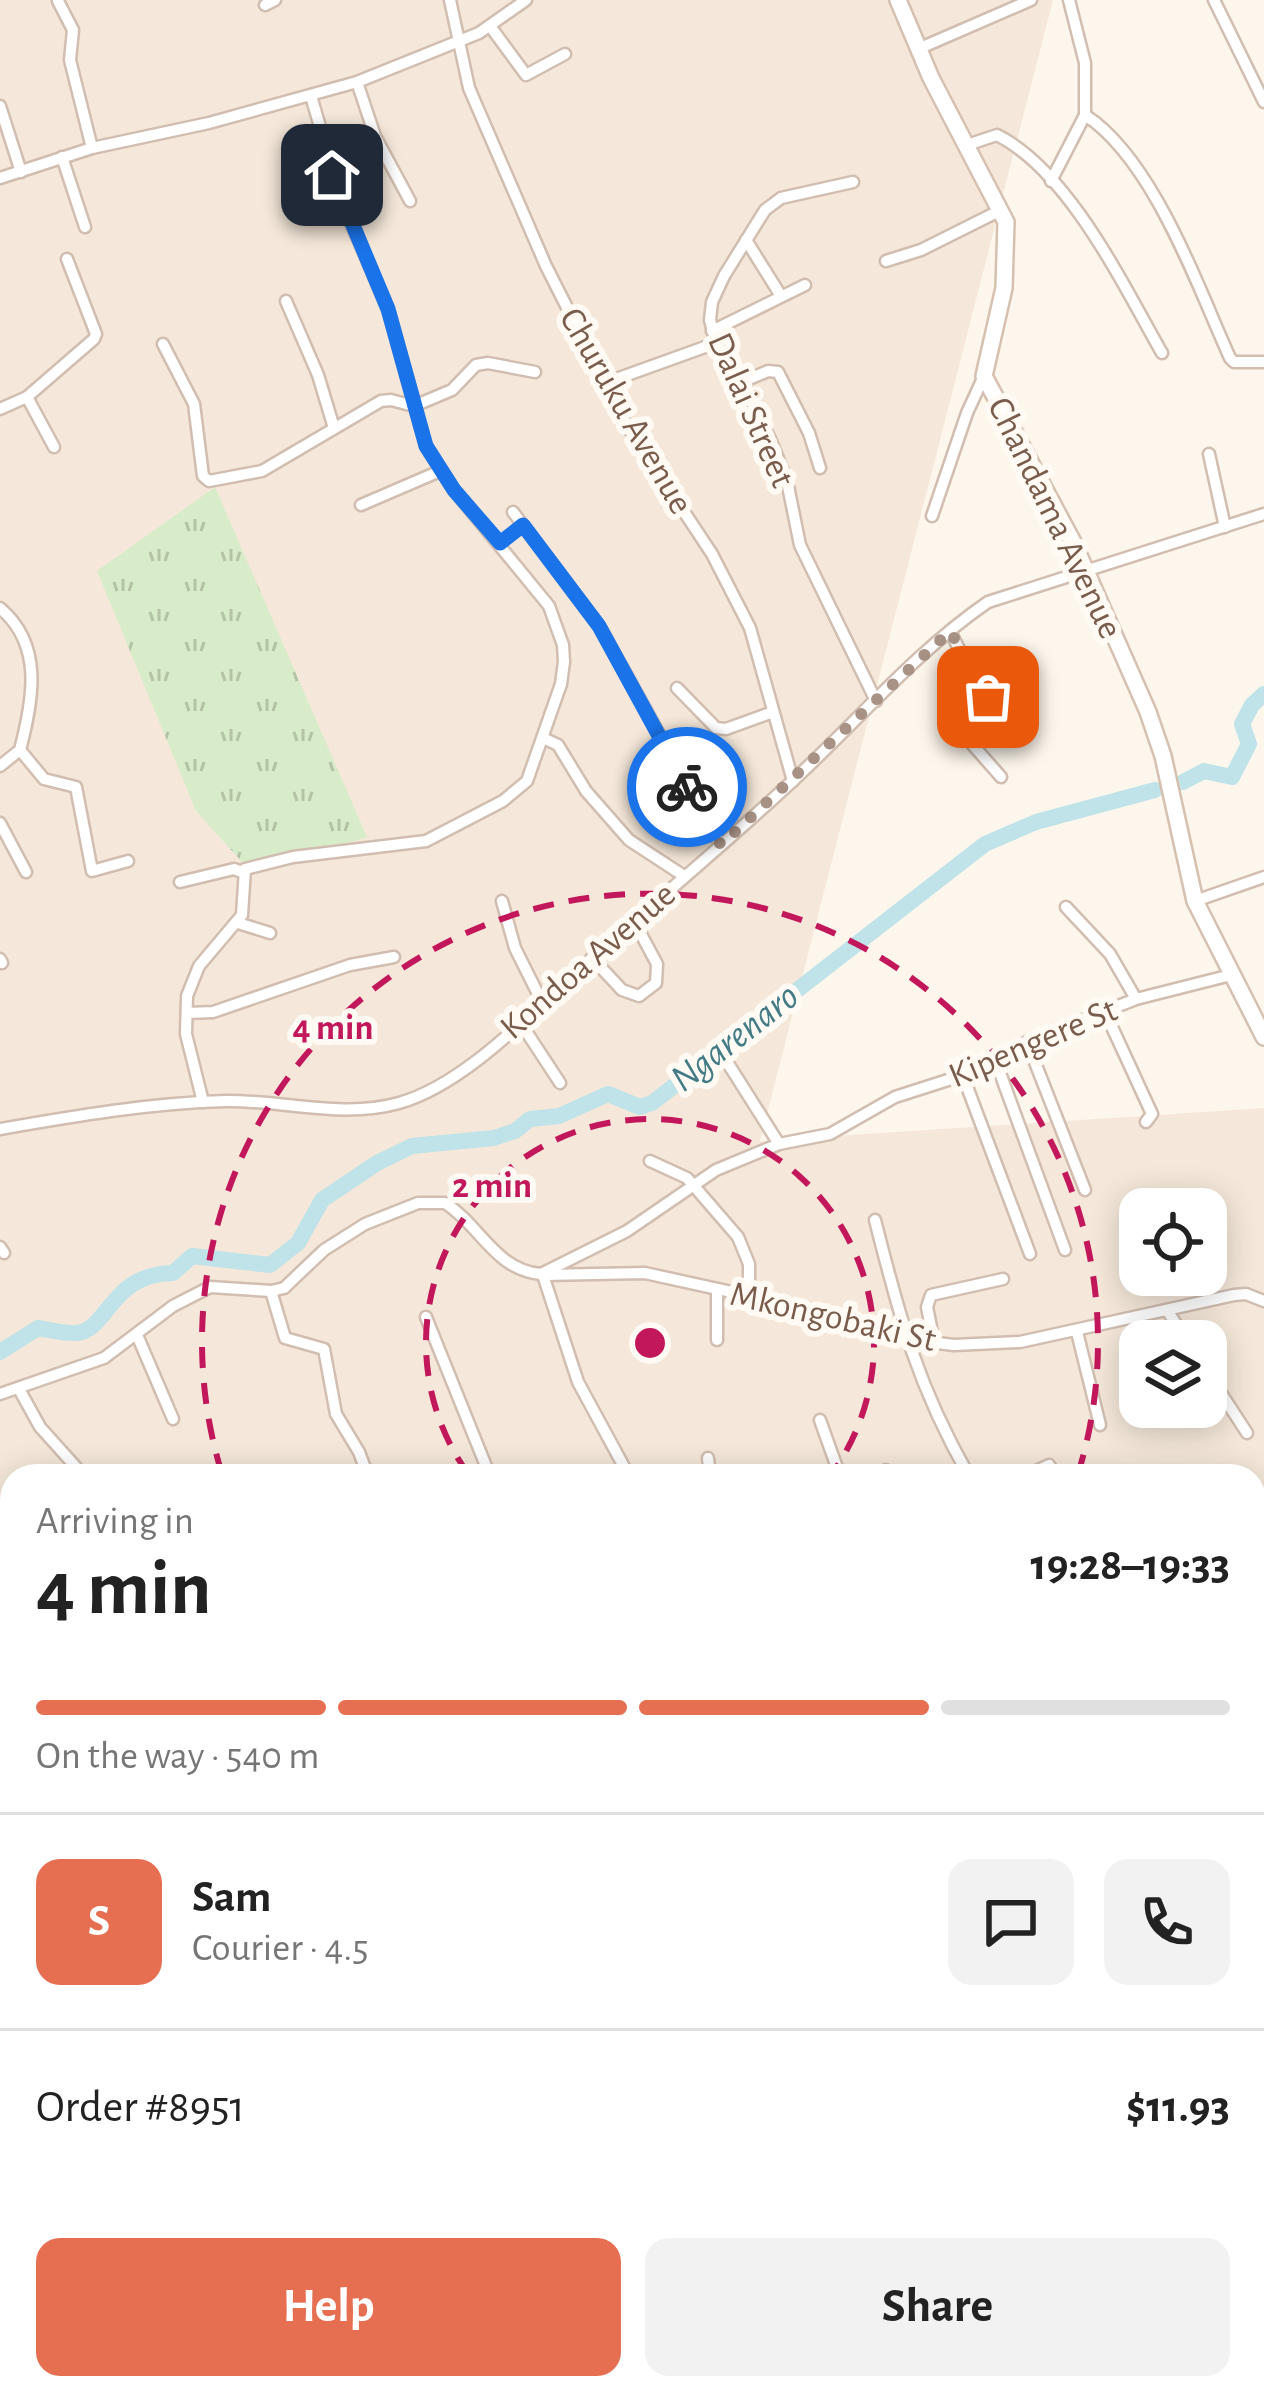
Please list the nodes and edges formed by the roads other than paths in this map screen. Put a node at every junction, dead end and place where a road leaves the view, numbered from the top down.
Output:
1 (450, 0) edge
2 (526, 0) edge
3 (898, 0) edge
4 (1069, 0) edge
5 (1214, 0) edge
6 (58, 1) edge
7 (1023, 1) edge
8 (490, 26) junction
9 (459, 40) junction
10 (918, 49) junction
11 (565, 54) dead end
12 (358, 82) junction
13 (311, 96) junction
14 (1264, 102) edge
15 (0, 106) edge
16 (1085, 116) junction
17 (967, 145) junction
18 (92, 148) junction
19 (62, 157) junction
20 (21, 172) junction
21 (0, 178) edge
22 (1051, 181) junction
23 (853, 182) dead end
24 (410, 201) dead end
25 (1001, 210) junction
26 (85, 227) dead end
27 (746, 240) junction
28 (67, 260) dead end
29 (886, 261) dead end
30 (805, 286) dead end
31 (781, 296) junction
32 (286, 302) dead end
33 (714, 337) junction
34 (163, 344) dead end
35 (1162, 353) dead end
36 (1264, 362) edge
37 (535, 372) dead end
38 (984, 376) junction
39 (742, 382) junction
40 (605, 383) junction
41 (27, 398) junction
42 (414, 406) junction
43 (0, 409) edge
44 (334, 428) junction
45 (54, 447) dead end
46 (1209, 454) dead end
47 (820, 468) dead end
48 (440, 470) junction
49 (361, 505) dead end
50 (512, 512) dead end
51 (1264, 514) edge
52 (932, 516) dead end
53 (523, 525) junction
54 (1225, 526) junction
55 (500, 543) junction
56 (1085, 572) junction
57 (0, 608) edge
58 (950, 631) junction
59 (677, 688) dead end
60 (876, 700) junction
61 (773, 712) junction
62 (543, 738) junction
63 (20, 749) junction
64 (0, 766) edge
65 (1001, 777) dead end
66 (793, 781) junction
67 (0, 824) edge
68 (721, 845) junction
69 (128, 861) dead end
70 (26, 872) dead end
71 (242, 872) junction
72 (684, 876) junction
73 (1264, 877) edge
74 (181, 882) dead end
75 (502, 901) dead end
76 (1195, 901) junction
77 (1066, 908) dead end
78 (634, 921) junction
79 (238, 923) junction
80 (270, 933) dead end
81 (394, 957) dead end
82 (592, 958) junction
83 (1231, 975) junction
84 (1136, 999) junction
85 (542, 1002) junction
86 (187, 1013) junction
87 (1106, 1014) junction
88 (520, 1022) junction
89 (1264, 1037) edge
90 (1027, 1042) junction
91 (996, 1062) junction
92 (729, 1065) dead end
93 (963, 1076) junction
94 (560, 1082) dead end
95 (203, 1102) junction
96 (1146, 1122) dead end
97 (0, 1129) edge
98 (779, 1144) junction
99 (650, 1161) dead end
100 (692, 1185) junction
101 (1084, 1190) dead end
102 (875, 1220) dead end
103 (1065, 1250) dead end
104 (1030, 1254) dead end
105 (542, 1275) junction
106 (1003, 1279) dead end
107 (717, 1289) junction
108 (271, 1291) junction
109 (749, 1294) junction
110 (1264, 1301) edge
111 (1167, 1310) junction
112 (426, 1317) dead end
113 (1173, 1320) edge
114 (1077, 1332) junction
115 (137, 1335) junction
116 (904, 1339) junction
117 (717, 1340) dead end
118 (934, 1342) junction
119 (19, 1389) junction
120 (0, 1394) edge
121 (1227, 1402) edge
122 (173, 1420) dead end
123 (820, 1420) dead end
124 (1100, 1425) dead end
125 (1247, 1433) dead end
126 (708, 1458) dead end
127 (73, 1464) edge
128 (364, 1464) edge
129 (485, 1464) edge
130 (622, 1464) edge
131 (709, 1464) edge
132 (836, 1464) edge
133 (962, 1464) edge

1 - 9 street, Churuku Avenue
2 - 8 street
3 - 10 street, Chandama Avenue
4 - 16 street
5 - 14 street
6 - 18 street
7 - 10 street
8 - 9 street
8 - 11 street
9 - 12 street
9 - 40 street, Churuku Avenue
10 - 17 street, Chandama Avenue
12 - 13 street
12 - 24 street
13 - 18 street
13 - 42 street
15 - 20 street
16 - 22 street
16 - 36 street
17 - 22 street
17 - 25 street, Chandama Avenue
18 - 19 street
19 - 20 street
19 - 26 street
20 - 21 street
22 - 35 street
23 - 27 street, Dalai Street
25 - 29 street
25 - 38 street, Chandama Avenue
27 - 31 street
27 - 33 street, Dalai Street
28 - 41 street
30 - 31 street
31 - 33 street
32 - 44 street
33 - 39 street, Dalai Street
33 - 40 street
34 - 44 street
37 - 42 street
38 - 52 street
38 - 56 street, Chandama Avenue
39 - 47 street
39 - 60 street, Dalai Street
40 - 61 street, Churuku Avenue
41 - 43 street
41 - 45 street
42 - 44 street
42 - 48 street
46 - 54 street
48 - 49 street
48 - 55 street
50 - 53 street
51 - 54 street, Kondoa Avenue
53 - 55 street
53 - 68 street
54 - 56 street, Kondoa Avenue
55 - 62 street
56 - 58 street, Kondoa Avenue
56 - 76 street, Chandama Avenue
57 - 63 street
58 - 60 street, Kondoa Avenue
58 - 65 street
59 - 61 street
60 - 66 street, Kondoa Avenue
61 - 66 street, Churuku Avenue
62 - 71 street
62 - 72 street
63 - 64 street
63 - 69 street
66 - 68 street, Kondoa Avenue
67 - 70 street
68 - 72 street, Kondoa Avenue
71 - 74 street
71 - 79 street
72 - 78 street, Kondoa Avenue
73 - 76 street
75 - 85 street
76 - 83 street, Chandama Avenue
77 - 84 street
78 - 82 street, Kondoa Avenue
78 - 82 street
79 - 80 street
79 - 86 street
81 - 86 street
82 - 85 street, Kondoa Avenue
83 - 84 street, Kipengere St
83 - 89 street, Chandama Avenue
84 - 87 street, Kipengere St
85 - 88 street, Kondoa Avenue
86 - 95 street
87 - 90 street, Kipengere St
87 - 96 street
88 - 94 street
88 - 95 street, Kondoa Avenue
90 - 91 street, Kipengere St
90 - 101 street
91 - 93 street, Kipengere St
91 - 103 street
92 - 98 street
93 - 98 street, Kipengere St
93 - 104 street
95 - 97 street, Kondoa Avenue
98 - 100 street, Kipengere St
99 - 100 street
100 - 105 street, Kipengere St
100 - 109 street
102 - 116 street
105 - 107 street, Mkongobaki St
105 - 108 street
105 - 130 street
106 - 118 street
107 - 109 street, Mkongobaki St
107 - 117 street
108 - 115 street
108 - 128 street
109 - 116 street, Mkongobaki St
110 - 111 street, Mkongobaki St
111 - 113 street
111 - 114 street, Mkongobaki St
112 - 129 street
114 - 118 street, Mkongobaki St
114 - 124 street
115 - 119 street
115 - 122 street
116 - 118 street, Mkongobaki St
116 - 133 street
119 - 120 street
119 - 127 street
121 - 125 street
123 - 132 street
126 - 131 street

